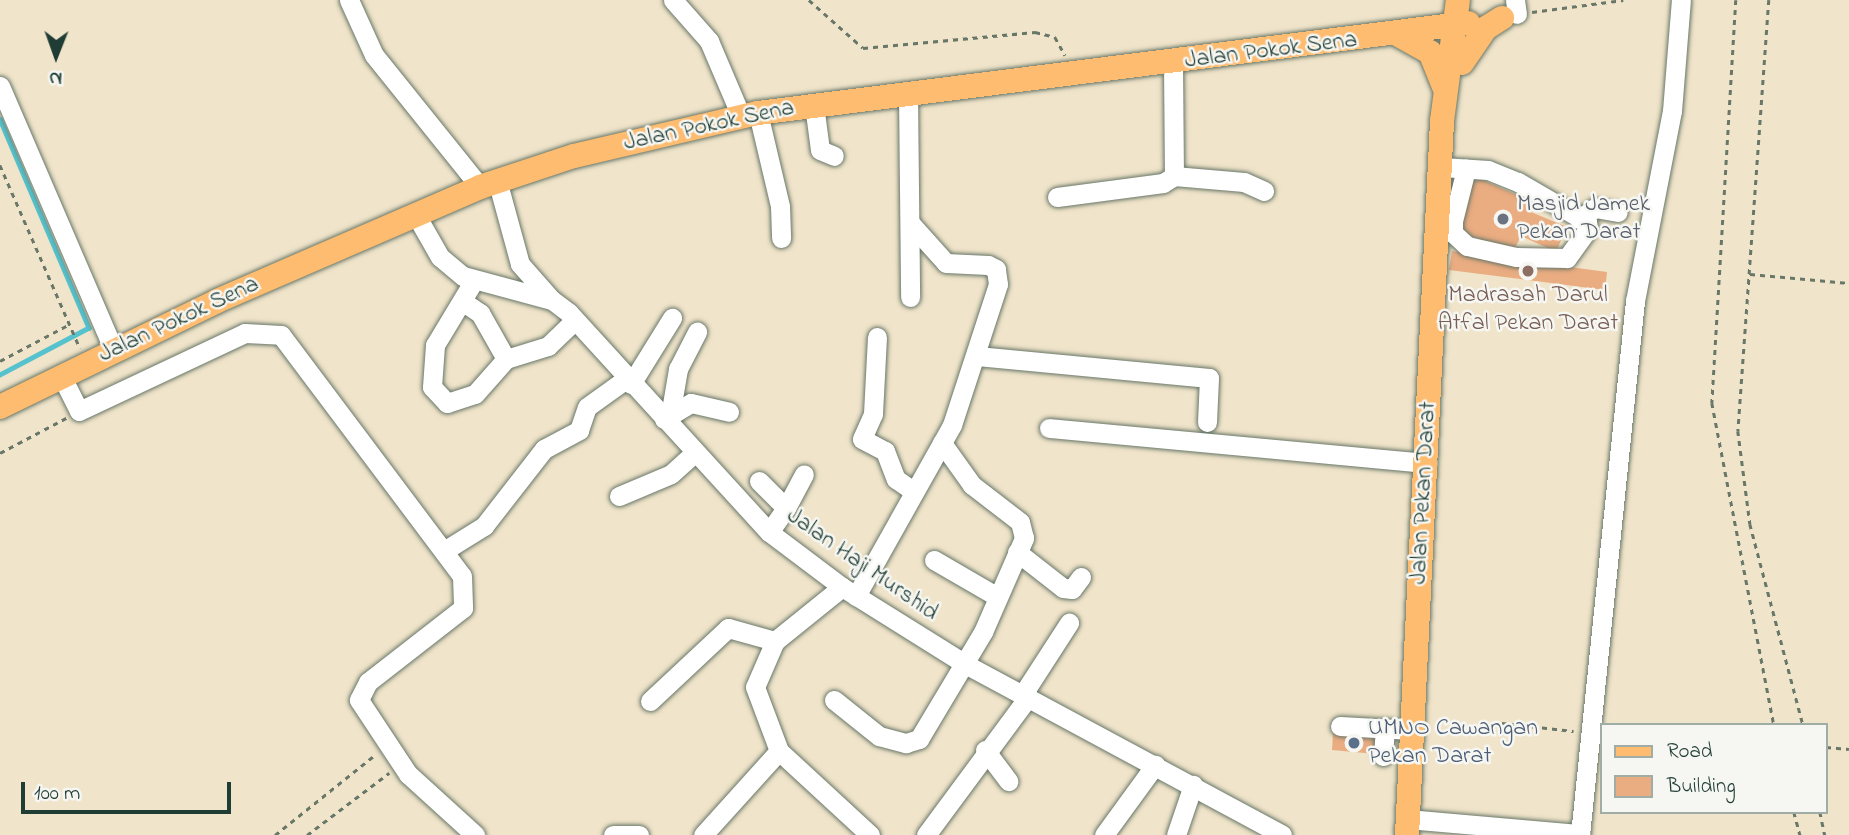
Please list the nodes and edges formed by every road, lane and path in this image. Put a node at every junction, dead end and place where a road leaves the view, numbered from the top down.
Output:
1 (349, 0) edge
2 (673, 0) edge
3 (809, 0) edge
4 (1458, 0) edge
5 (1623, 0) edge
6 (1681, 0) edge
7 (1737, 0) edge
8 (1769, 0) edge
9 (1511, 11) edge
10 (1464, 17) edge
11 (1397, 34) junction
12 (1462, 63) junction
13 (1173, 64) junction
14 (1071, 75) junction
15 (0, 86) edge
16 (908, 93) junction
17 (1445, 94) junction
18 (814, 105) junction
19 (750, 114) junction
20 (834, 156) dead end
21 (1450, 163) junction
22 (0, 165) edge
23 (1174, 176) junction
24 (489, 183) junction
25 (1264, 191) dead end
26 (1057, 197) dead end
27 (1618, 212) dead end
28 (416, 215) junction
29 (1579, 219) junction
30 (1445, 220) junction
31 (911, 224) junction
32 (781, 238) dead end
33 (1751, 274) junction
34 (473, 282) junction
35 (1849, 283) edge
36 (910, 297) dead end
37 (552, 300) junction
38 (462, 301) junction
39 (672, 318) dead end
40 (575, 320) junction
41 (70, 324) junction
42 (696, 332) dead end
43 (877, 337) dead end
44 (80, 347) dead end
45 (114, 351) junction
46 (977, 356) junction
47 (506, 359) junction
48 (0, 361) edge
49 (64, 381) junction
50 (629, 382) junction
51 (0, 407) edge
52 (78, 409) junction
53 (729, 412) dead end
54 (668, 415) junction
55 (1207, 422) dead end
56 (1049, 428) dead end
57 (942, 443) junction
58 (0, 453) edge
59 (693, 454) junction
60 (1427, 463) junction
61 (804, 474) dead end
62 (759, 481) dead end
63 (913, 491) junction
64 (619, 496) dead end
65 (786, 508) junction
66 (769, 532) junction
67 (447, 549) junction
68 (1017, 552) junction
69 (934, 560) dead end
70 (1081, 577) dead end
71 (849, 592) junction
72 (996, 596) junction
73 (1069, 623) dead end
74 (775, 641) junction
75 (965, 664) junction
76 (1025, 696) junction
77 (834, 700) dead end
78 (650, 701) dead end
79 (1502, 723) dead end
80 (1774, 723) edge
81 (1802, 723) edge
82 (1340, 726) dead end
83 (1385, 728) junction
84 (1412, 730) junction
85 (1573, 731) dead end
86 (386, 744) junction
87 (1828, 747) edge
88 (1849, 749) edge
89 (985, 750) junction
90 (779, 751) junction
91 (1383, 756) dead end
92 (399, 764) junction
93 (1155, 765) junction
94 (1008, 781) dead end
95 (1193, 785) junction
96 (1795, 814) edge
97 (1820, 814) edge
98 (1408, 827) edge
99 (1580, 834) edge
100 (275, 835) edge
101 (307, 835) edge
102 (475, 835) edge
103 (613, 835) edge
104 (639, 835) edge
105 (704, 835) edge
106 (870, 835) edge
107 (926, 835) edge
108 (1104, 835) edge
109 (1175, 835) edge
110 (1282, 835) edge
111 (1800, 835) edge
112 (1825, 835) edge

1 - 24 street
2 - 19 street
3 - 14 path
4 - 10 main road
5 - 9 path
6 - 99 street
7 - 80 path
8 - 33 path
9 - 10 street
9 - 12 main road
10 - 11 main road, Jalan Pokok Sena
10 - 12 main road
10 - 17 main road
11 - 13 main road, Jalan Pokok Sena
11 - 17 main road
12 - 21 main road
13 - 14 main road, Jalan Pokok Sena
13 - 23 street
14 - 16 main road, Jalan Pokok Sena
15 - 45 street
16 - 18 main road, Jalan Pokok Sena
16 - 31 street
17 - 21 main road
18 - 19 main road, Jalan Pokok Sena
18 - 20 street
19 - 24 main road, Jalan Pokok Sena
19 - 32 street
21 - 29 street
21 - 30 main road, Jalan Pekan Darat
22 - 41 path
23 - 25 street
23 - 26 street
24 - 28 main road, Jalan Pokok Sena
24 - 37 street
27 - 29 street
28 - 34 street, Jalan Haji Murshid
28 - 45 main road, Jalan Pokok Sena
29 - 30 street
30 - 60 main road, Jalan Pekan Darat
31 - 36 street
31 - 46 street
33 - 35 path
33 - 81 path
34 - 37 street, Jalan Haji Murshid
34 - 38 street
37 - 40 street, Jalan Haji Murshid
38 - 47 street
38 - 47 street
39 - 50 street
40 - 47 street
40 - 50 street, Jalan Haji Murshid
41 - 44 path
41 - 48 path
42 - 54 street
43 - 63 street
45 - 49 main road, Jalan Pokok Sena
46 - 55 street
46 - 57 street
49 - 51 main road, Jalan Pokok Sena
49 - 52 street
50 - 54 street, Jalan Haji Murshid
50 - 67 street
52 - 58 path
52 - 67 street
53 - 54 street
54 - 59 street, Jalan Haji Murshid
56 - 60 street
57 - 63 street
57 - 68 street
59 - 64 street
59 - 66 street, Jalan Haji Murshid
60 - 84 main road, Jalan Pekan Darat
61 - 65 street
62 - 65 street
63 - 71 street
65 - 66 street
66 - 71 street, Jalan Haji Murshid
67 - 86 street
68 - 70 street
68 - 72 street
69 - 72 street
71 - 74 street
71 - 75 street, Jalan Haji Murshid
72 - 75 street
73 - 76 street
74 - 78 street
74 - 90 street
75 - 76 street, Jalan Haji Murshid
75 - 77 street
76 - 89 street
76 - 93 street, Jalan Haji Murshid
79 - 85 path
82 - 83 street
83 - 84 street
83 - 91 street
84 - 98 main road, Jalan Pekan Darat
86 - 92 street
86 - 100 path
87 - 88 path
89 - 94 street
89 - 107 street
90 - 105 street
90 - 106 street
92 - 101 path
92 - 102 street
93 - 95 street, Jalan Haji Murshid
93 - 108 street
95 - 109 street
95 - 110 street, Jalan Haji Murshid
96 - 111 path
97 - 112 path
98 - 99 street
103 - 104 street

